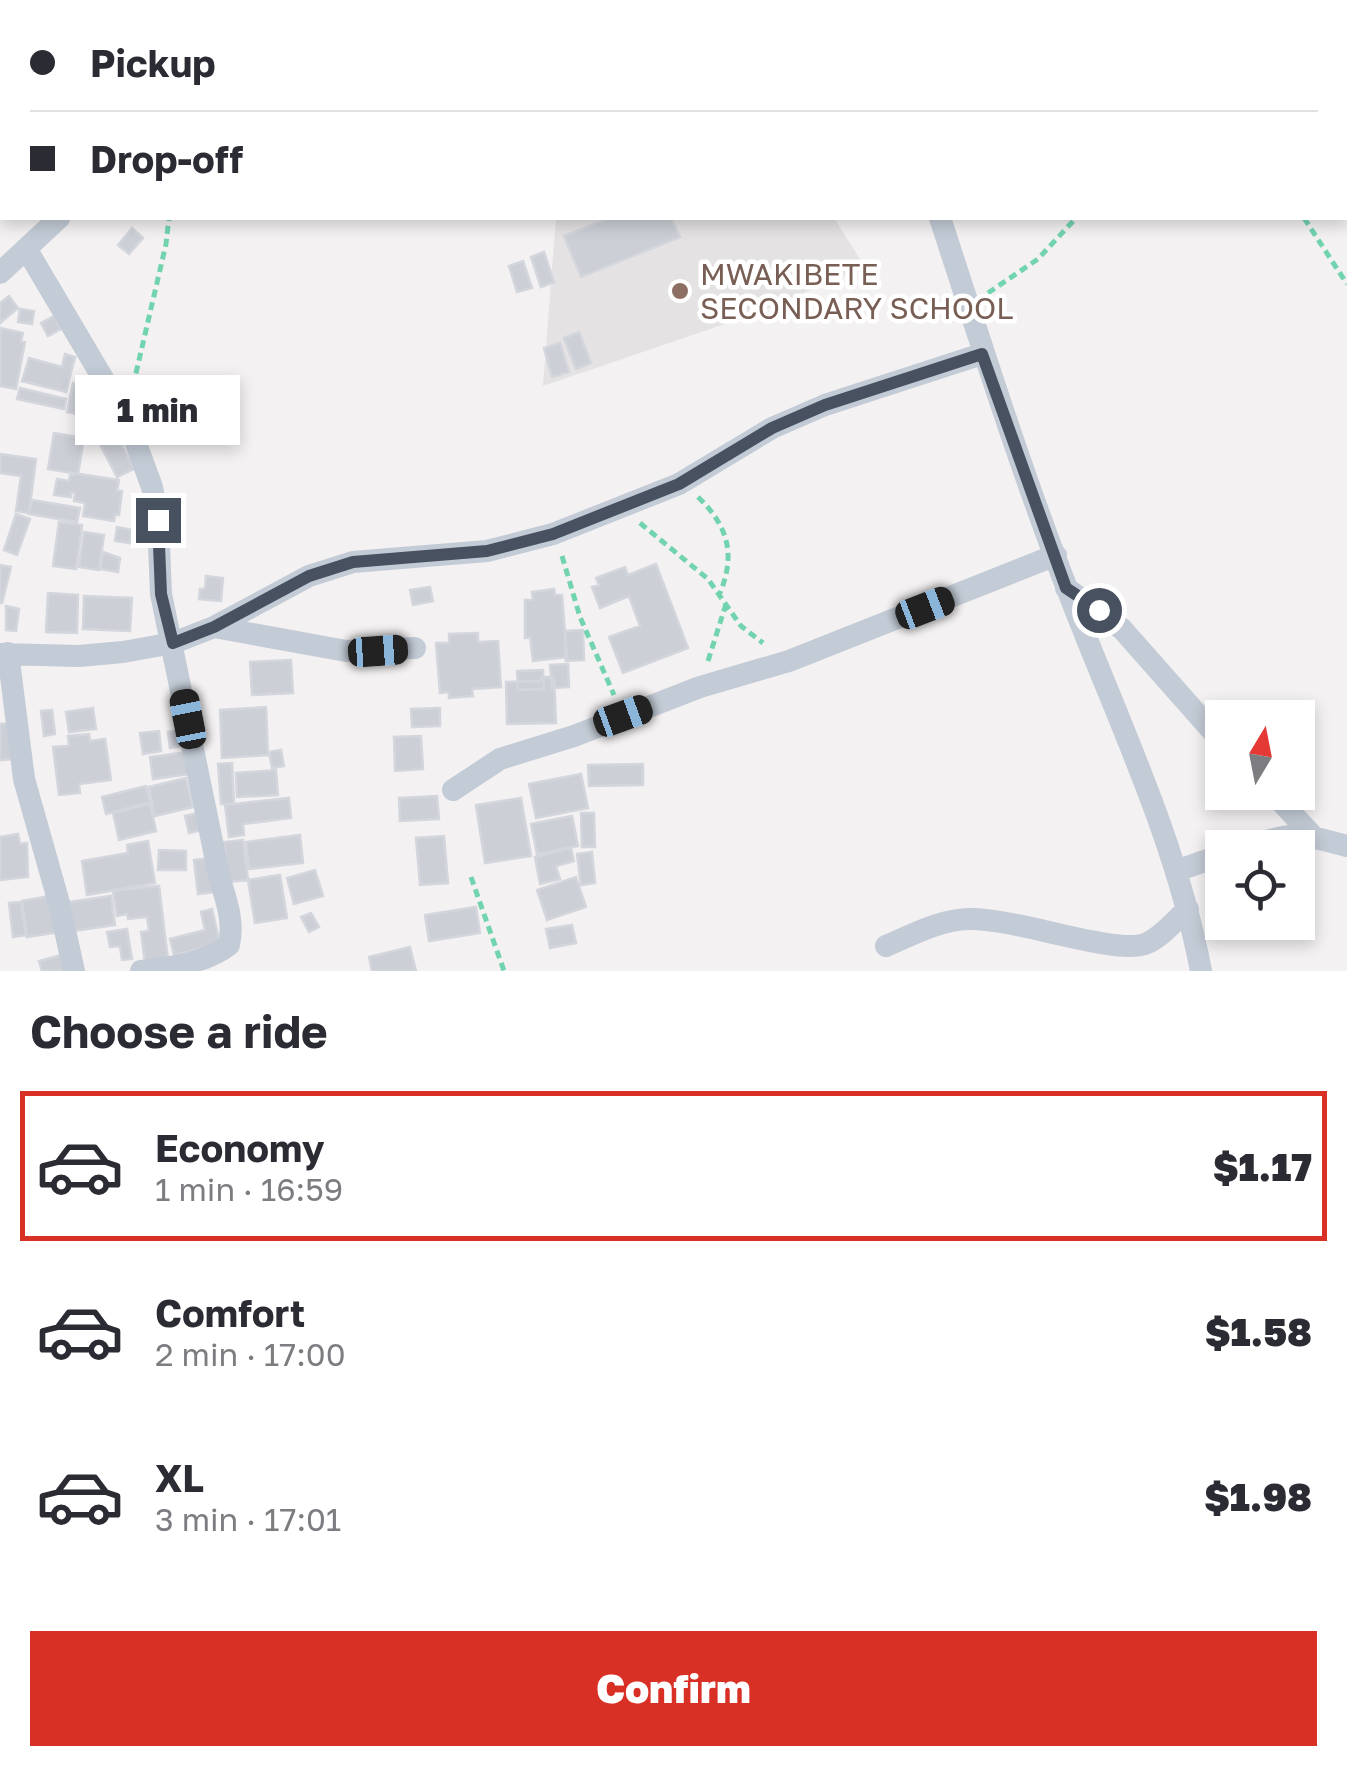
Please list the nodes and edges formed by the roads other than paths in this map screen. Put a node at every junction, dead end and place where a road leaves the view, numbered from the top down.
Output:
1 (57, 220) edge
2 (941, 220) edge
3 (27, 250) junction
4 (0, 273) edge
5 (982, 354) junction
6 (1056, 555) junction
7 (1066, 588) junction
8 (214, 627) junction
9 (173, 643) junction
10 (416, 648) dead end
11 (4, 654) edge
12 (1205, 723) edge
13 (454, 790) dead end
14 (1289, 810) edge
15 (1307, 830) edge
16 (1315, 835) edge
17 (1347, 846) edge
18 (1205, 861) edge
19 (1176, 871) junction
20 (1188, 909) junction
21 (886, 946) dead end
22 (174, 969) edge
23 (74, 971) edge
24 (141, 971) edge
25 (1201, 971) edge

1 - 3 street
2 - 5 street
3 - 4 street
3 - 9 street
5 - 6 street
5 - 8 street
6 - 7 street
6 - 13 street
7 - 12 street
7 - 19 street
8 - 9 street
8 - 10 street
9 - 11 street
9 - 22 street
11 - 23 street
14 - 15 street
16 - 17 street
18 - 19 street
19 - 20 street
20 - 21 street
20 - 25 street
22 - 24 street

